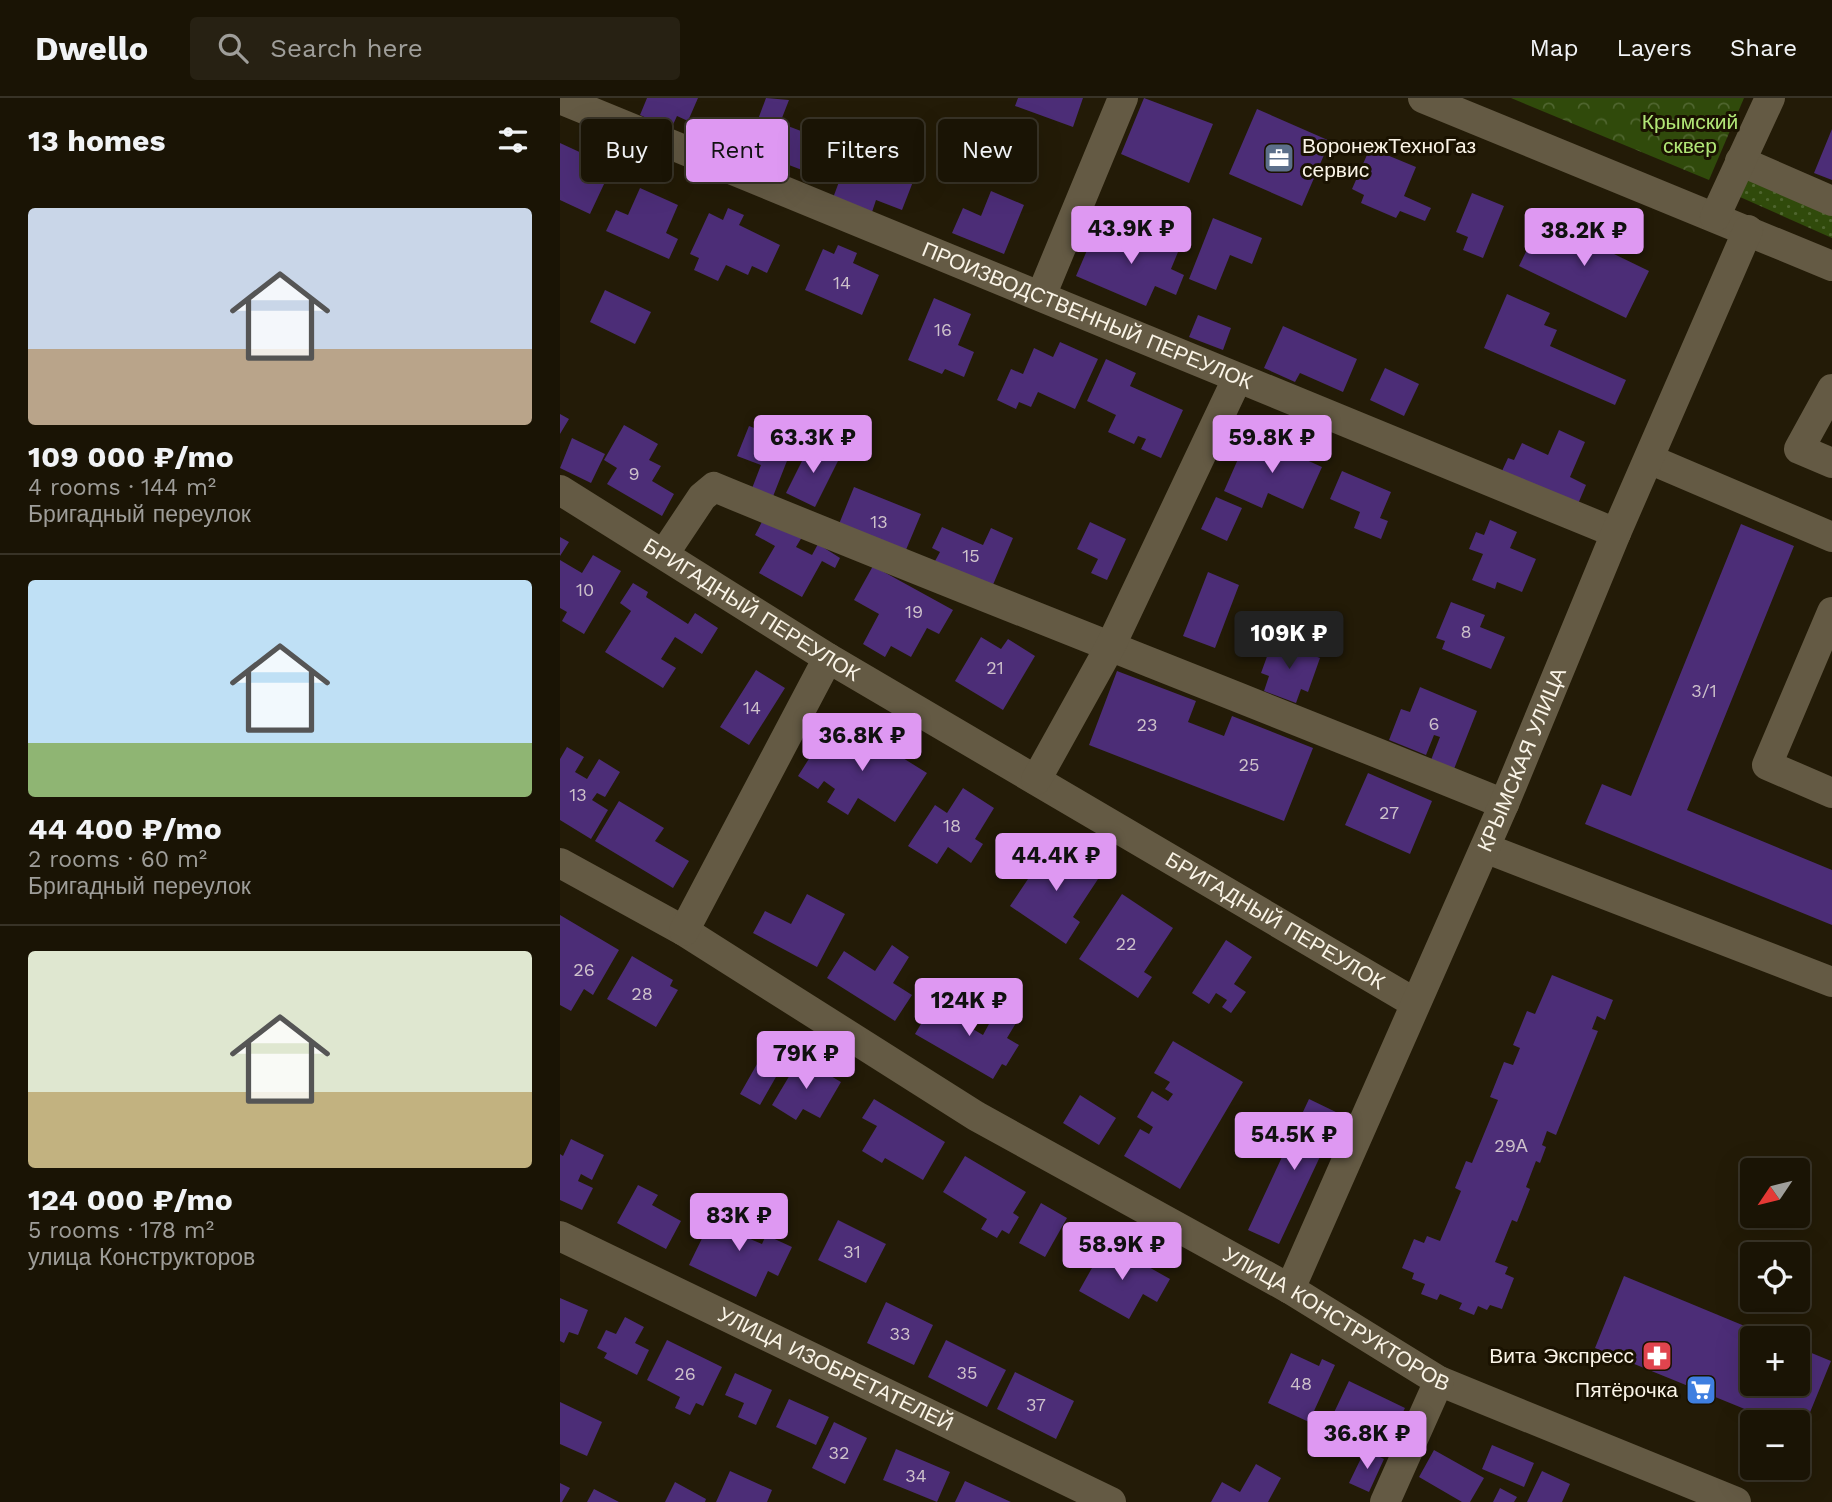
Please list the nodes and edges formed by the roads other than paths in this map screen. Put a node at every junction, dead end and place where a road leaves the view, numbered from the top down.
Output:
1 (1123, 98) edge
2 (1423, 98) edge
3 (1770, 98) edge
4 (560, 100) edge
5 (1740, 161) junction
6 (1832, 201) edge
7 (1715, 217) junction
8 (1748, 230) junction
9 (1832, 266) edge
10 (1041, 296) junction
11 (1237, 379) junction
12 (1832, 389) edge
13 (1648, 459) junction
14 (1832, 463) edge
15 (560, 490) edge
16 (1616, 533) junction
17 (1832, 537) edge
18 (664, 554) junction
19 (1832, 612) edge
20 (1111, 645) junction
21 (828, 658) junction
22 (1036, 780) junction
23 (1832, 793) edge
24 (1504, 804) junction
25 (1485, 848) junction
26 (560, 863) edge
27 (684, 931) junction
28 (1832, 982) edge
29 (1415, 1003) junction
30 (560, 1236) edge
31 (1290, 1289) junction
32 (1439, 1381) junction
33 (1111, 1502) edge
34 (1385, 1502) edge
35 (1736, 1502) edge

1 - 10 street
2 - 7 street
3 - 5 street
4 - 10 street, ПРОИЗВОДСТВЕННЫЙ ПЕРЕУЛОК
5 - 6 street
5 - 7 street
7 - 8 street
8 - 9 street
8 - 13 street, КРЫМСКАЯ УЛИЦА
10 - 11 street, ПРОИЗВОДСТВЕННЫЙ ПЕРЕУЛОК
11 - 16 street, ПРОИЗВОДСТВЕННЫЙ ПЕРЕУЛОК
11 - 20 street
12 - 14 street
13 - 16 street, КРЫМСКАЯ УЛИЦА
13 - 17 street
15 - 18 street, БРИГАДНЫЙ ПЕРЕУЛОК
16 - 24 street, КРЫМСКАЯ УЛИЦА
18 - 20 street
18 - 21 street, БРИГАДНЫЙ ПЕРЕУЛОК
19 - 23 street
20 - 22 street
20 - 24 street
21 - 22 street, БРИГАДНЫЙ ПЕРЕУЛОК
21 - 27 street
22 - 29 street, БРИГАДНЫЙ ПЕРЕУЛОК
24 - 25 street, КРЫМСКАЯ УЛИЦА
25 - 28 street
25 - 29 street, КРЫМСКАЯ УЛИЦА
26 - 27 street, УЛИЦА КОНСТРУКТОРОВ
27 - 31 street, УЛИЦА КОНСТРУКТОРОВ
29 - 31 street, КРЫМСКАЯ УЛИЦА
30 - 33 street, УЛИЦА ИЗОБРЕТАТЕЛЕЙ
31 - 32 street, УЛИЦА КОНСТРУКТОРОВ
32 - 34 street
32 - 35 street, УЛИЦА КОНСТРУКТОРОВ

